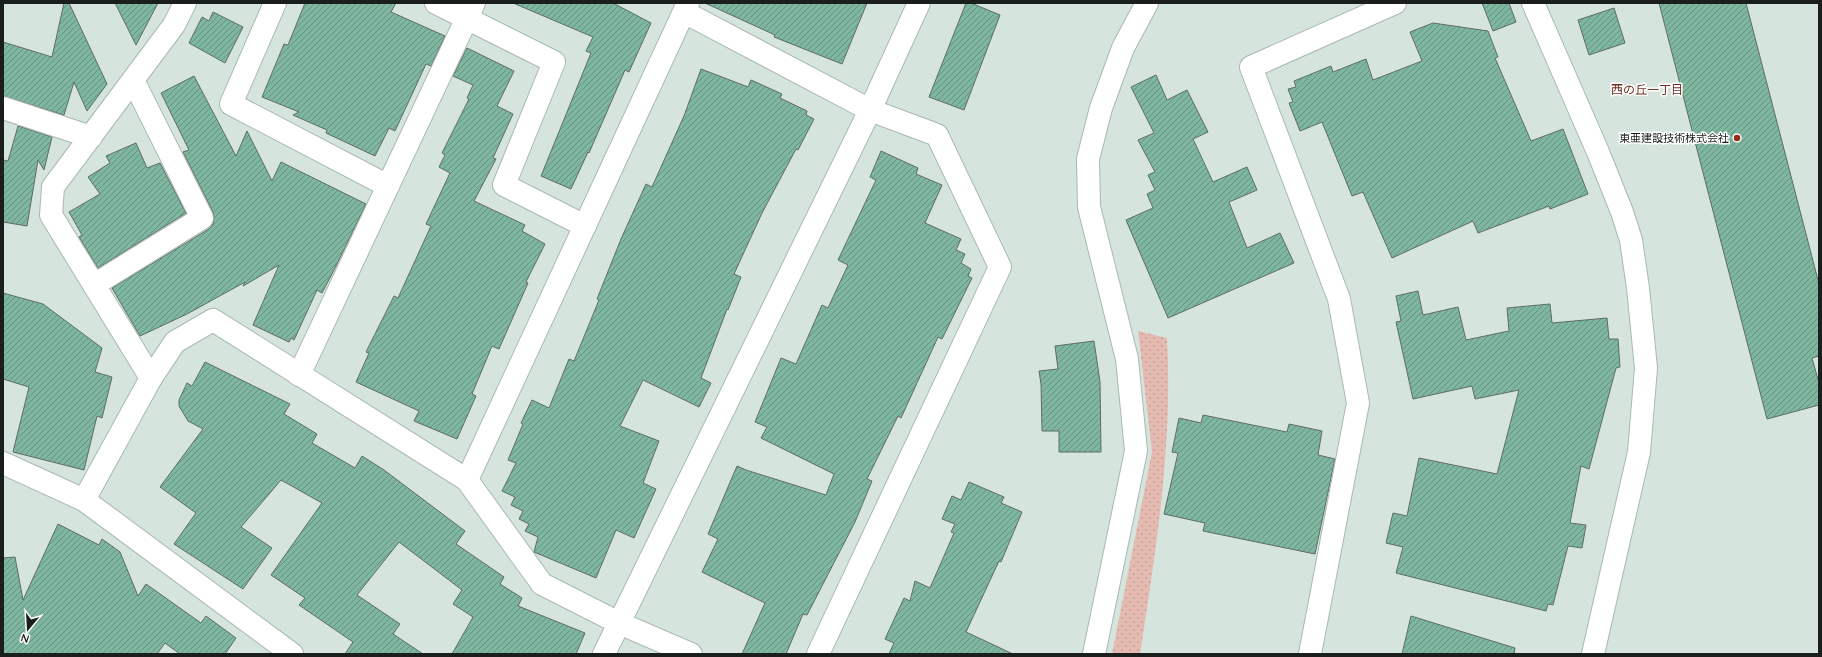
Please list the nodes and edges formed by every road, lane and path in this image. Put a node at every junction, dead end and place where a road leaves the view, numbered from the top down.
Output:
1 (185, 3) edge
2 (275, 3) edge
3 (436, 3) edge
4 (919, 3) edge
5 (1147, 3) edge
6 (1395, 3) edge
7 (1533, 3) edge
8 (686, 7) edge
9 (471, 10) edge
10 (133, 80) junction
11 (3, 108) edge
12 (870, 110) junction
13 (91, 137) junction
14 (388, 186) junction
15 (585, 226) junction
16 (94, 285) junction
17 (299, 375) junction
18 (151, 378) junction
19 (3, 463) edge
20 (467, 480) junction
21 (84, 500) junction
22 (619, 623) junction
23 (292, 654) edge
24 (604, 654) edge
25 (691, 654) edge
26 (818, 654) edge
27 (1094, 654) edge
28 (1310, 654) edge
29 (1593, 654) edge

1 - 10 street
2 - 14 street
3 - 9 street
4 - 12 street
5 - 27 street
6 - 28 street
7 - 29 street
8 - 12 street
8 - 15 street
9 - 14 street
9 - 15 street
10 - 13 street
10 - 16 street
11 - 13 street
12 - 22 street
12 - 26 street
13 - 16 street
14 - 17 street
15 - 20 street
16 - 18 street
17 - 18 street
17 - 20 street
18 - 21 street
19 - 21 street
20 - 22 street
21 - 23 street
22 - 24 street
22 - 25 street

